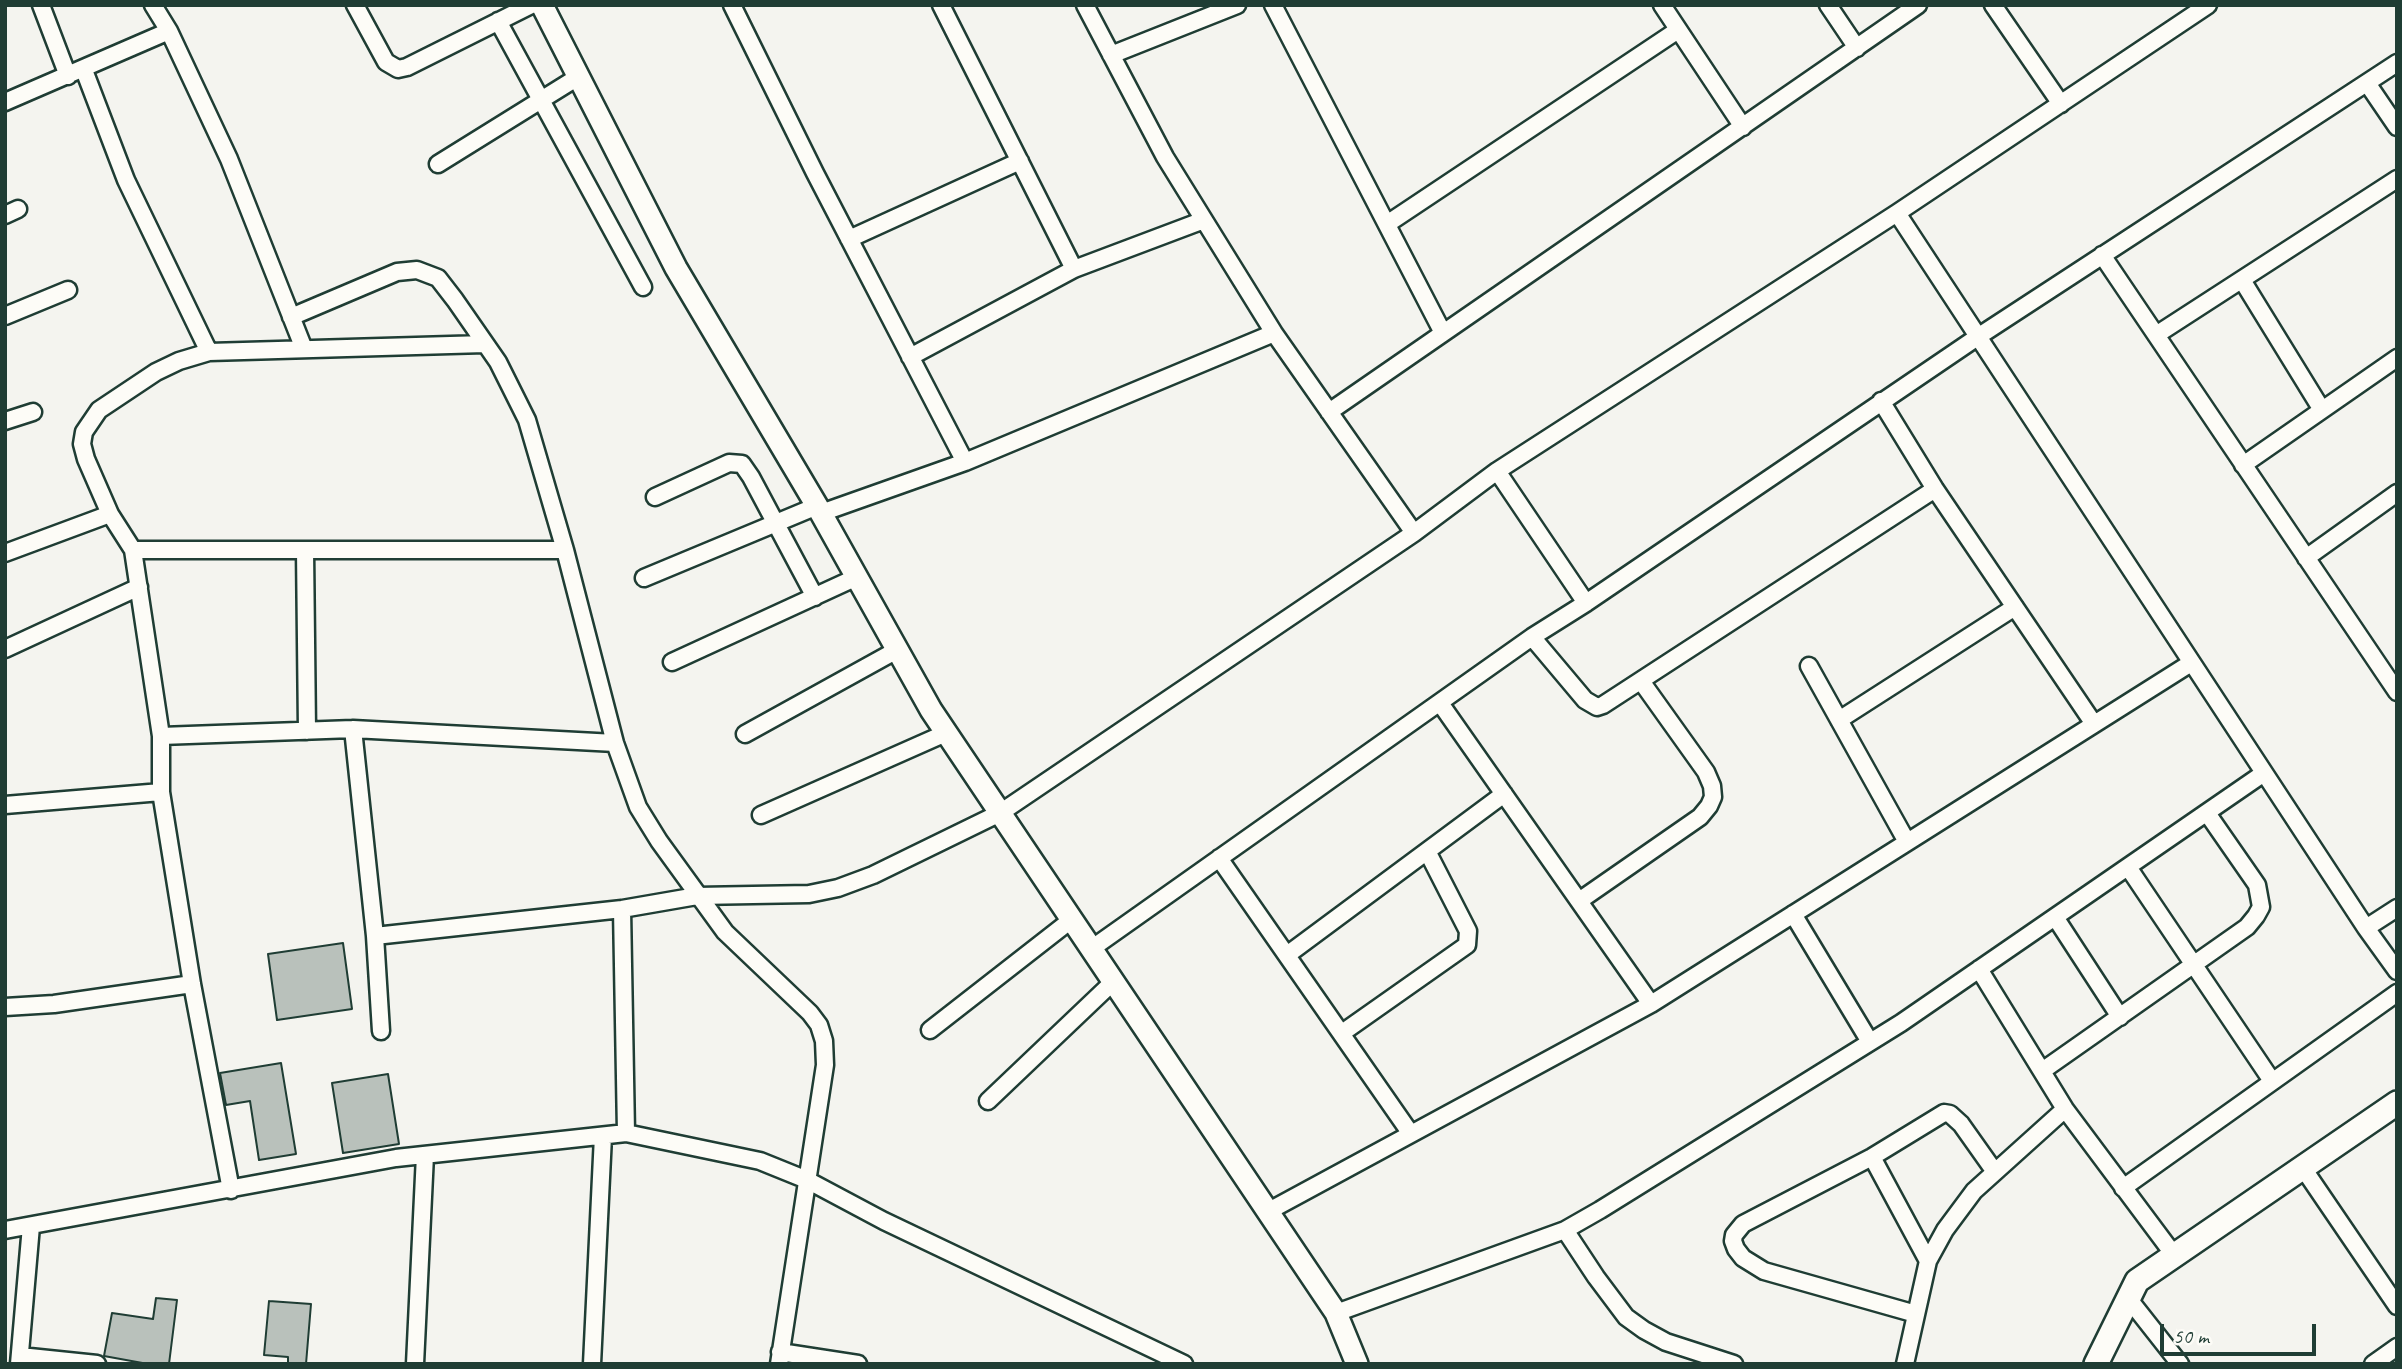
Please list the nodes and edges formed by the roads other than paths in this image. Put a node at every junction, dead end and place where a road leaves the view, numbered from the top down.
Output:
1 (41, 5) edge
2 (153, 5) edge
3 (355, 5) edge
4 (531, 5) edge
5 (542, 5) edge
6 (732, 5) edge
7 (941, 5) edge
8 (1085, 5) edge
9 (1237, 5) edge
10 (1273, 5) edge
11 (1662, 5) edge
12 (1828, 5) edge
13 (1918, 5) edge
14 (1993, 5) edge
15 (2208, 5) edge
16 (498, 21) junction
17 (1678, 30) junction
18 (169, 31) junction
19 (1857, 48) junction
20 (1111, 55) junction
21 (2397, 63) edge
22 (84, 69) junction
23 (68, 76) junction
24 (578, 77) junction
25 (2367, 83) junction
26 (541, 99) junction
27 (5, 102) edge
28 (2061, 104) junction
29 (1742, 127) junction
30 (2397, 127) edge
31 (1020, 161) junction
32 (438, 164) dead end
33 (2397, 180) edge
34 (1897, 214) junction
35 (1204, 219) junction
36 (1387, 224) junction
37 (849, 239) junction
38 (2102, 256) junction
39 (1074, 269) junction
40 (2242, 280) junction
41 (643, 287) dead end
42 (68, 290) dead end
43 (5, 316) edge
44 (291, 317) junction
45 (1275, 333) junction
46 (1443, 333) junction
47 (2156, 335) junction
48 (1976, 338) junction
49 (485, 344) junction
50 (304, 349) junction
51 (209, 352) junction
52 (910, 357) junction
53 (2397, 358) edge
54 (1881, 401) junction
55 (2322, 410) junction
56 (33, 412) dead end
57 (1329, 412) junction
58 (5, 421) edge
59 (965, 462) junction
60 (2244, 465) junction
61 (1497, 471) junction
62 (1935, 489) junction
63 (2397, 493) edge
64 (655, 497) dead end
65 (819, 510) junction
66 (110, 514) junction
67 (776, 523) junction
68 (1414, 533) junction
69 (134, 550) junction
70 (305, 550) junction
71 (565, 550) junction
72 (5, 553) edge
73 (2306, 558) junction
74 (645, 578) dead end
75 (857, 578) junction
76 (139, 587) junction
77 (815, 597) junction
78 (1586, 603) junction
79 (2015, 607) junction
80 (1532, 637) junction
81 (5, 649) edge
82 (897, 650) junction
83 (672, 662) dead end
84 (2191, 663) junction
85 (1809, 666) dead end
86 (1641, 681) junction
87 (2397, 692) edge
88 (1440, 703) junction
89 (1839, 720) junction
90 (2094, 724) junction
91 (353, 729) junction
92 (307, 731) junction
93 (946, 733) junction
94 (746, 734) dead end
95 (161, 736) junction
96 (615, 743) junction
97 (2264, 773) junction
98 (161, 792) junction
99 (1504, 794) junction
100 (5, 805) edge
101 (1000, 813) junction
102 (2207, 813) junction
103 (761, 815) dead end
104 (1907, 842) junction
105 (1427, 852) junction
106 (1219, 858) junction
107 (2128, 867) junction
108 (698, 895) junction
109 (1579, 901) junction
110 (2397, 908) edge
111 (622, 909) junction
112 (1793, 914) junction
113 (2055, 917) junction
114 (1071, 920) junction
115 (2366, 928) junction
116 (375, 936) junction
117 (1091, 950) junction
118 (1287, 955) junction
119 (2193, 965) junction
120 (1979, 969) junction
121 (2397, 971) edge
122 (1113, 982) junction
123 (192, 984) junction
124 (2397, 993) edge
125 (1651, 1003) junction
126 (5, 1007) edge
127 (2120, 1017) junction
128 (930, 1030) dead end
129 (381, 1031) dead end
130 (1342, 1033) junction
131 (1870, 1042) junction
132 (2042, 1071) junction
133 (2272, 1081) junction
134 (988, 1101) dead end
135 (2397, 1103) edge
136 (2065, 1109) junction
137 (626, 1133) junction
138 (1412, 1134) junction
139 (603, 1136) junction
140 (425, 1155) junction
141 (1872, 1157) junction
142 (2303, 1168) junction
143 (1995, 1172) junction
144 (807, 1180) junction
145 (2123, 1188) junction
146 (231, 1190) junction
147 (1267, 1212) junction
148 (31, 1226) junction
149 (5, 1230) edge
150 (1565, 1230) junction
151 (2174, 1255) junction
152 (1928, 1261) junction
153 (2128, 1298) junction
154 (2397, 1306) edge
155 (1336, 1313) junction
156 (1916, 1314) junction
157 (2397, 1347) edge
158 (780, 1358) edge
159 (19, 1360) edge
160 (97, 1364) edge
161 (415, 1364) edge
162 (592, 1364) edge
163 (858, 1364) edge
164 (1184, 1364) edge
165 (1357, 1364) edge
166 (1734, 1364) edge
167 (1905, 1364) edge
168 (2096, 1364) edge
169 (2180, 1364) edge
170 (2373, 1364) edge

1 - 23 street
2 - 18 street
3 - 16 street
4 - 16 street
5 - 24 street
6 - 37 street
7 - 31 street
8 - 20 street
9 - 20 street
10 - 36 street
11 - 17 street
12 - 19 street
13 - 19 street
14 - 28 street
15 - 28 street
16 - 26 street
17 - 29 street
17 - 36 street
18 - 22 street
18 - 44 street
19 - 29 street
20 - 35 street
21 - 25 street
22 - 23 street
22 - 51 street
23 - 27 street
24 - 26 street
24 - 65 street
25 - 30 street
25 - 38 street
26 - 32 street
26 - 41 street
28 - 34 street
29 - 46 street
31 - 37 street
31 - 39 street
33 - 40 street
34 - 48 street
34 - 61 street
35 - 39 street
35 - 45 street
36 - 46 street
37 - 52 street
38 - 47 street
38 - 48 street
39 - 52 street
40 - 47 street
40 - 55 street
42 - 43 street
44 - 49 street
44 - 50 street
45 - 57 street
45 - 59 street
46 - 57 street
47 - 60 street
48 - 54 street
48 - 84 street
49 - 50 street
49 - 71 street
50 - 51 street
51 - 66 street
52 - 59 street
53 - 55 street
54 - 62 street
54 - 78 street
55 - 60 street
56 - 58 street
57 - 68 street
59 - 65 street
60 - 73 street
61 - 68 street
61 - 78 street
62 - 79 street
62 - 86 street
63 - 73 street
64 - 67 street
65 - 67 street
65 - 75 street
66 - 69 street
66 - 72 street
67 - 74 street
67 - 77 street
68 - 101 street
69 - 70 street
69 - 76 street
70 - 71 street
70 - 92 street
71 - 96 street
73 - 87 street
75 - 77 street
75 - 82 street
76 - 81 street
76 - 95 street
77 - 83 street
78 - 80 street
79 - 89 street
79 - 90 street
80 - 86 street
80 - 88 street
82 - 93 street
82 - 94 street
84 - 90 street
84 - 97 street
85 - 89 street
86 - 109 street
88 - 99 street
88 - 106 street
89 - 104 street
90 - 104 street
91 - 92 street
91 - 96 street
91 - 116 street
92 - 95 street
93 - 101 street
93 - 103 street
95 - 98 street
96 - 108 street
97 - 102 street
97 - 115 street
98 - 100 street
98 - 123 street
99 - 105 street
99 - 109 street
101 - 108 street
101 - 114 street
102 - 107 street
102 - 119 street
104 - 112 street
105 - 118 street
105 - 130 street
106 - 117 street
106 - 118 street
107 - 113 street
107 - 119 street
108 - 111 street
108 - 144 street
109 - 125 street
110 - 115 street
111 - 116 street
111 - 137 street
112 - 125 street
112 - 131 street
113 - 120 street
113 - 127 street
114 - 117 street
114 - 128 street
115 - 121 street
116 - 129 street
117 - 122 street
118 - 130 street
119 - 127 street
119 - 133 street
120 - 131 street
120 - 132 street
122 - 134 street
122 - 147 street
123 - 126 street
123 - 146 street
124 - 133 street
125 - 138 street
127 - 132 street
130 - 138 street
131 - 150 street
132 - 136 street
133 - 145 street
135 - 142 main road
136 - 143 street
136 - 145 street
137 - 139 street
137 - 144 street
138 - 147 street
139 - 140 street
139 - 162 street
140 - 146 street
140 - 161 street
141 - 143 street
141 - 152 street
141 - 156 street
142 - 151 main road
142 - 154 street
143 - 152 street
144 - 158 street
144 - 164 street
145 - 151 street
146 - 148 street
147 - 155 street
148 - 149 street
148 - 159 street
150 - 155 street
150 - 166 street
151 - 153 main road
152 - 156 street
153 - 168 main road
153 - 169 street
155 - 165 street
156 - 167 street
157 - 170 street
158 - 163 street
159 - 160 street

